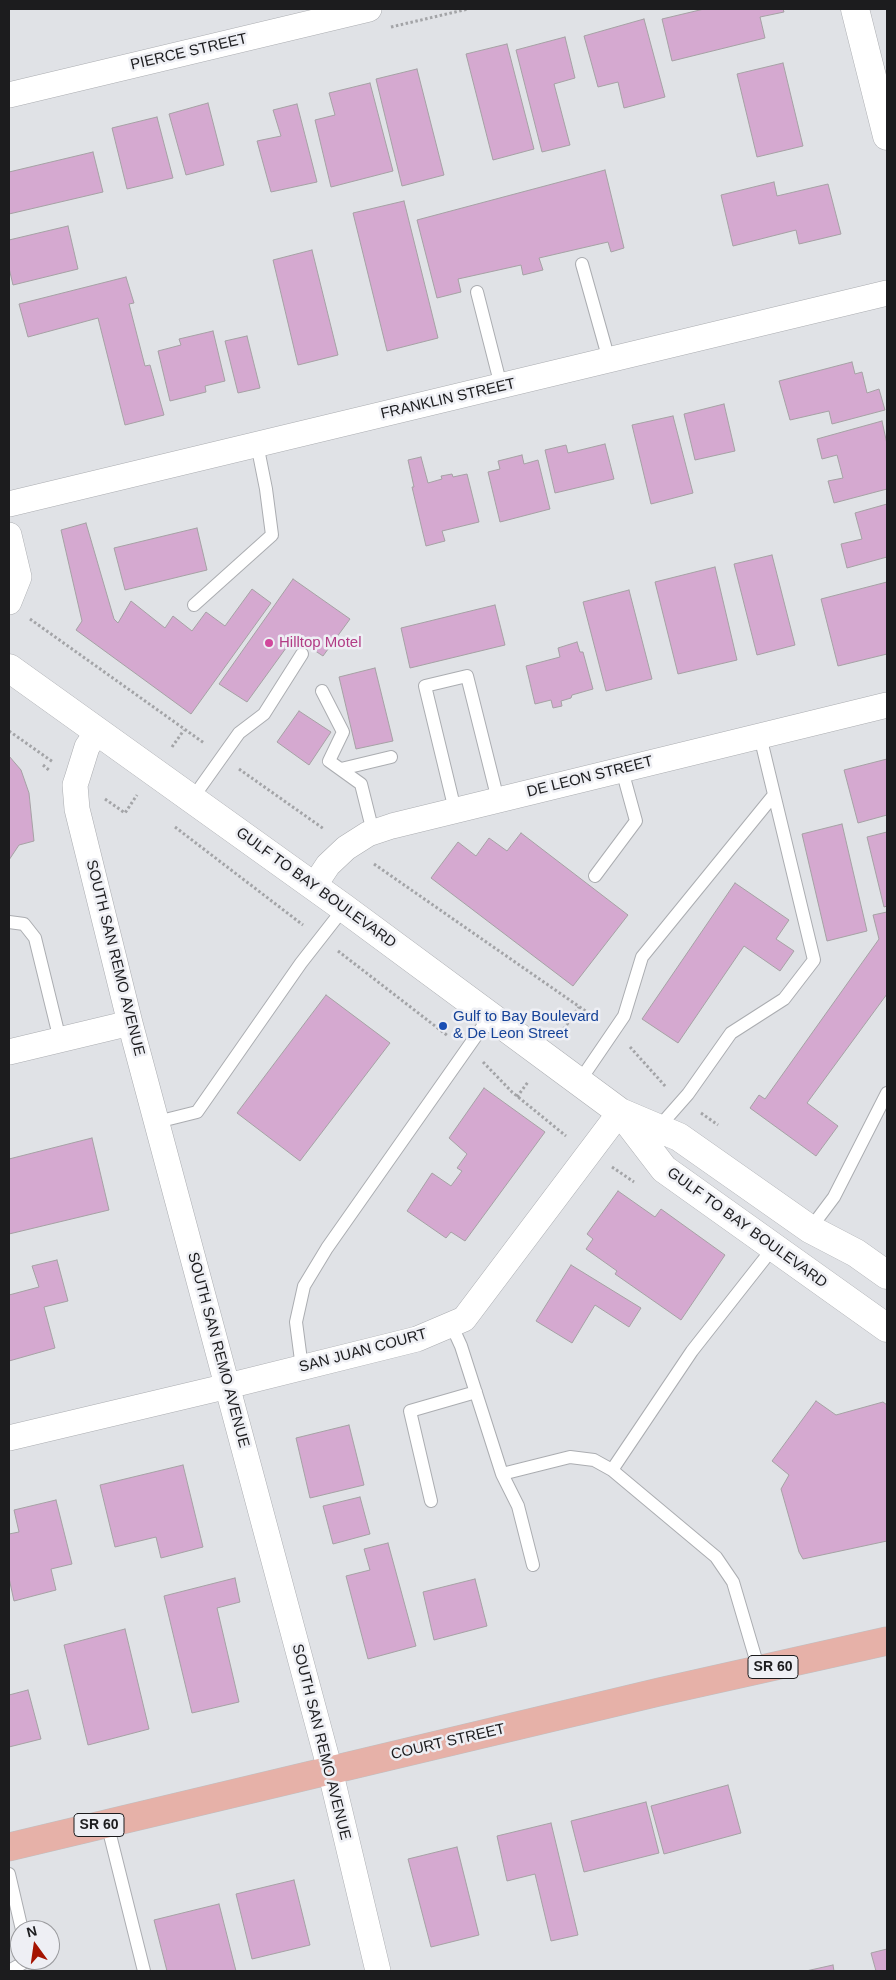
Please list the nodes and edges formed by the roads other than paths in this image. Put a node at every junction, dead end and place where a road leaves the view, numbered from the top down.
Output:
1 (369, 9) edge
2 (855, 9) edge
3 (9, 95) edge
4 (887, 136) edge
5 (582, 264) dead end
6 (477, 292) dead end
7 (887, 293) edge
8 (609, 360) junction
9 (501, 386) junction
10 (257, 444) junction
11 (9, 504) edge
12 (9, 535) edge
13 (9, 602) edge
14 (194, 605) dead end
15 (302, 654) dead end
16 (9, 668) edge
17 (322, 692) dead end
18 (887, 705) edge
19 (97, 732) junction
20 (760, 736) junction
21 (391, 757) dead end
22 (341, 769) junction
23 (622, 770) junction
24 (773, 796) junction
25 (192, 799) junction
26 (498, 800) junction
27 (455, 810) junction
28 (373, 832) junction
29 (595, 876) dead end
30 (314, 886) junction
31 (344, 908) junction
32 (9, 922) edge
33 (490, 1016) junction
34 (130, 1023) junction
35 (60, 1040) junction
36 (9, 1052) edge
37 (579, 1082) junction
38 (887, 1093) edge
39 (620, 1112) junction
40 (157, 1122) junction
41 (658, 1128) junction
42 (810, 1229) junction
43 (773, 1248) junction
44 (887, 1275) edge
45 (451, 1324) junction
46 (887, 1328) edge
47 (302, 1368) junction
48 (228, 1386) junction
49 (476, 1392) junction
50 (9, 1438) edge
51 (612, 1470) junction
52 (502, 1474) junction
53 (431, 1502) dead end
54 (533, 1565) dead end
55 (887, 1641) edge
56 (759, 1670) junction
57 (330, 1770) junction
58 (107, 1823) junction
59 (9, 1847) edge
60 (9, 1874) edge
61 (20, 1920) edge
62 (144, 1971) edge
63 (378, 1971) edge

1 - 3 street, PIERCE STREET
2 - 4 street
5 - 8 lane
6 - 9 lane
7 - 8 street, FRANKLIN STREET
8 - 9 street, FRANKLIN STREET
9 - 10 street, FRANKLIN STREET
10 - 11 street, FRANKLIN STREET
10 - 14 lane
12 - 13 street
15 - 25 lane
16 - 19 street, GULF TO BAY BOULEVARD
17 - 22 lane
18 - 20 street, DE LEON STREET
19 - 25 street, GULF TO BAY BOULEVARD
19 - 34 street, SOUTH SAN REMO AVENUE
20 - 23 street, DE LEON STREET
20 - 24 lane
21 - 22 lane
22 - 28 lane
23 - 26 street, DE LEON STREET
23 - 29 lane
24 - 37 lane
24 - 41 lane
25 - 30 street, GULF TO BAY BOULEVARD
26 - 27 street, DE LEON STREET
26 - 27 lane
27 - 28 street, DE LEON STREET
28 - 30 street, DE LEON STREET
30 - 31 street, GULF TO BAY BOULEVARD
31 - 33 street, GULF TO BAY BOULEVARD
31 - 40 lane
32 - 35 lane
33 - 37 street, GULF TO BAY BOULEVARD
33 - 47 lane
34 - 35 street
34 - 40 street, SOUTH SAN REMO AVENUE
35 - 36 street
37 - 39 street, GULF TO BAY BOULEVARD
38 - 42 lane
39 - 41 street, GULF TO BAY BOULEVARD
39 - 43 street, GULF TO BAY BOULEVARD
39 - 45 street, SAN JUAN COURT
40 - 48 street, SOUTH SAN REMO AVENUE
41 - 42 street, GULF TO BAY BOULEVARD
42 - 44 street, GULF TO BAY BOULEVARD
43 - 46 street, GULF TO BAY BOULEVARD
43 - 51 lane
45 - 47 street, SAN JUAN COURT
45 - 49 lane
47 - 48 street, SAN JUAN COURT
48 - 50 street, SAN JUAN COURT
48 - 57 street, SOUTH SAN REMO AVENUE
49 - 52 lane
49 - 53 lane
51 - 52 lane
51 - 56 lane
52 - 54 lane
55 - 56 main road, COURT STREET / SR 60
56 - 57 main road, COURT STREET / SR 60
57 - 58 main road, COURT STREET / SR 60
57 - 63 street, SOUTH SAN REMO AVENUE
58 - 59 main road, COURT STREET / SR 60
58 - 62 lane
60 - 61 lane

